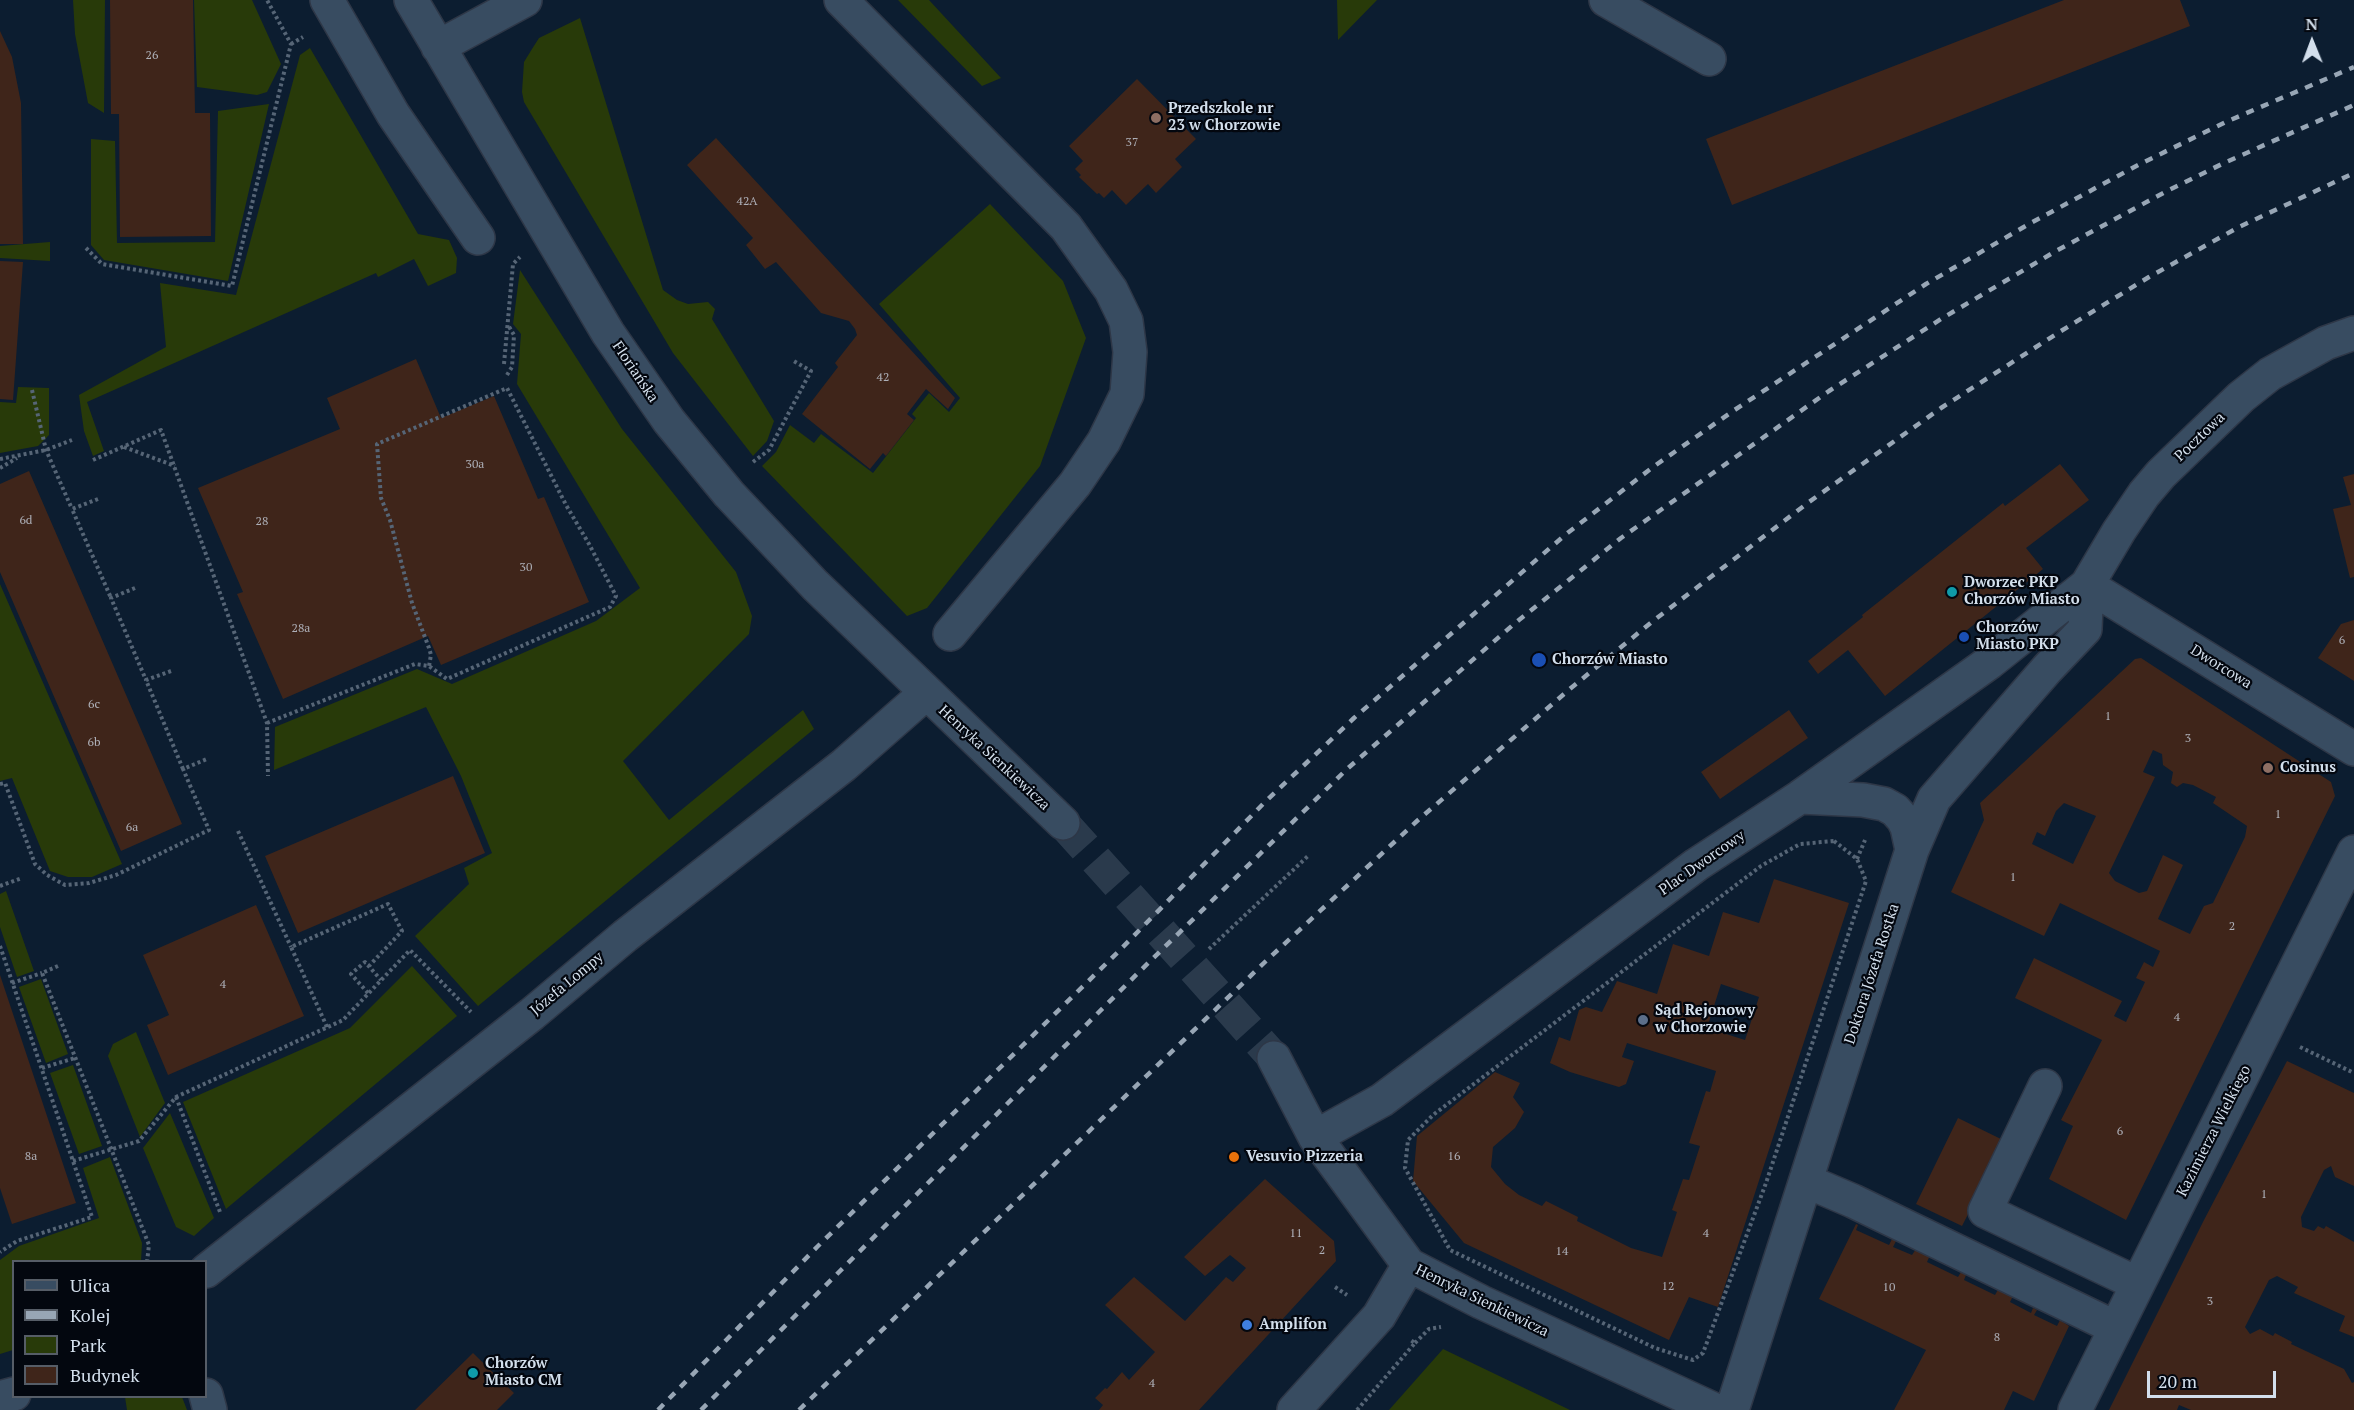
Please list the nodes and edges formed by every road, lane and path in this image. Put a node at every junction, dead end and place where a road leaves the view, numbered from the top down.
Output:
1 (267, 0) edge
2 (327, 0) edge
3 (411, 0) edge
4 (525, 0) edge
5 (842, 0) edge
6 (1606, 0) edge
7 (304, 37) dead end
8 (291, 44) junction
9 (438, 47) junction
10 (1709, 59) dead end
11 (478, 238) dead end
12 (86, 248) dead end
13 (523, 255) dead end
14 (508, 324) junction
15 (2354, 333) edge
16 (792, 360) dead end
17 (504, 364) dead end
18 (507, 375) dead end
19 (32, 390) dead end
20 (72, 440) dead end
21 (123, 447) junction
22 (46, 450) junction
23 (21, 455) junction
24 (0, 459) edge
25 (93, 460) dead end
26 (756, 460) dead end
27 (175, 466) junction
28 (0, 468) edge
29 (98, 499) dead end
30 (72, 509) junction
31 (2087, 585) junction
32 (135, 588) dead end
33 (111, 598) junction
34 (950, 634) dead end
35 (429, 666) junction
36 (171, 671) dead end
37 (146, 680) junction
38 (926, 693) junction
39 (267, 723) junction
40 (2354, 749) edge
41 (207, 759) dead end
42 (183, 769) junction
43 (268, 776) dead end
44 (0, 784) edge
45 (1800, 797) junction
46 (1063, 823) tunnel mouth
47 (238, 831) dead end
48 (1912, 850) junction
49 (2354, 852) edge
50 (1308, 856) dead end
51 (22, 878) dead end
52 (0, 886) edge
53 (0, 946) edge
54 (291, 947) junction
55 (1209, 949) dead end
56 (58, 966) dead end
57 (369, 966) junction
58 (42, 973) junction
59 (381, 980) junction
60 (12, 983) junction
61 (368, 993) junction
62 (476, 1017) dead end
63 (327, 1027) junction
64 (75, 1058) junction
65 (1274, 1058) tunnel mouth
66 (42, 1068) junction
67 (2045, 1086) dead end
68 (176, 1097) junction
69 (1315, 1137) junction
70 (112, 1149) junction
71 (74, 1161) junction
72 (1806, 1181) junction
73 (1766, 1183) joint
74 (223, 1218) dead end
75 (0, 1252) edge
76 (147, 1260) edge
77 (1409, 1265) junction
78 (207, 1270) edge
79 (2138, 1284) junction
80 (2116, 1328) junction
81 (1294, 1410) edge
82 (1715, 1410) edge
83 (1732, 1410) edge
84 (2075, 1410) edge

1 - 8 path
2 - 11 street
3 - 9 street, Floriańska
4 - 9 street
5 - 34 street
6 - 10 street
7 - 8 path
8 - 12 path
9 - 38 street, Floriańska
13 - 14 path
14 - 17 path
14 - 18 path
15 - 31 street, Pocztowa
16 - 26 path
19 - 22 path
20 - 22 path
21 - 25 path
21 - 27 path
21 - 27 path
22 - 23 path
22 - 30 path
23 - 24 path
23 - 28 path
27 - 39 path
29 - 30 path
30 - 33 path
31 - 40 street, Dworcowa
31 - 45 street, Plac Dworcowy
31 - 48 street, Doktora Józefa Rostka
32 - 33 path
33 - 37 path
35 - 35 path
35 - 39 path
36 - 37 path
37 - 42 path
38 - 46 street, Henryka Sienkiewicza
38 - 78 street, Józefa Lompy
39 - 43 path
41 - 42 path
42 - 44 path
45 - 48 street
45 - 69 street, Plac Dworcowy
47 - 54 path
48 - 72 street, Doktora Józefa Rostka
49 - 79 street, Kazimierza Wielkiego
50 - 55 path
51 - 52 path
53 - 60 path
54 - 57 path
54 - 63 path
56 - 58 path
57 - 59 path
57 - 61 path
58 - 60 path
58 - 64 path
59 - 61 path
59 - 62 path
60 - 66 path
61 - 63 path
63 - 68 path
64 - 66 path
64 - 70 path
65 - 69 street, Henryka Sienkiewicza
66 - 71 path
67 - 79 street
68 - 70 path
68 - 74 path
69 - 77 street, Henryka Sienkiewicza
70 - 71 path
70 - 76 path
71 - 75 path
72 - 80 street
72 - 83 street, Doktora Józefa Rostka
73 - 73 path
77 - 81 street
77 - 82 street, Henryka Sienkiewicza
79 - 80 street, Kazimierza Wielkiego
80 - 84 street, Kazimierza Wielkiego

